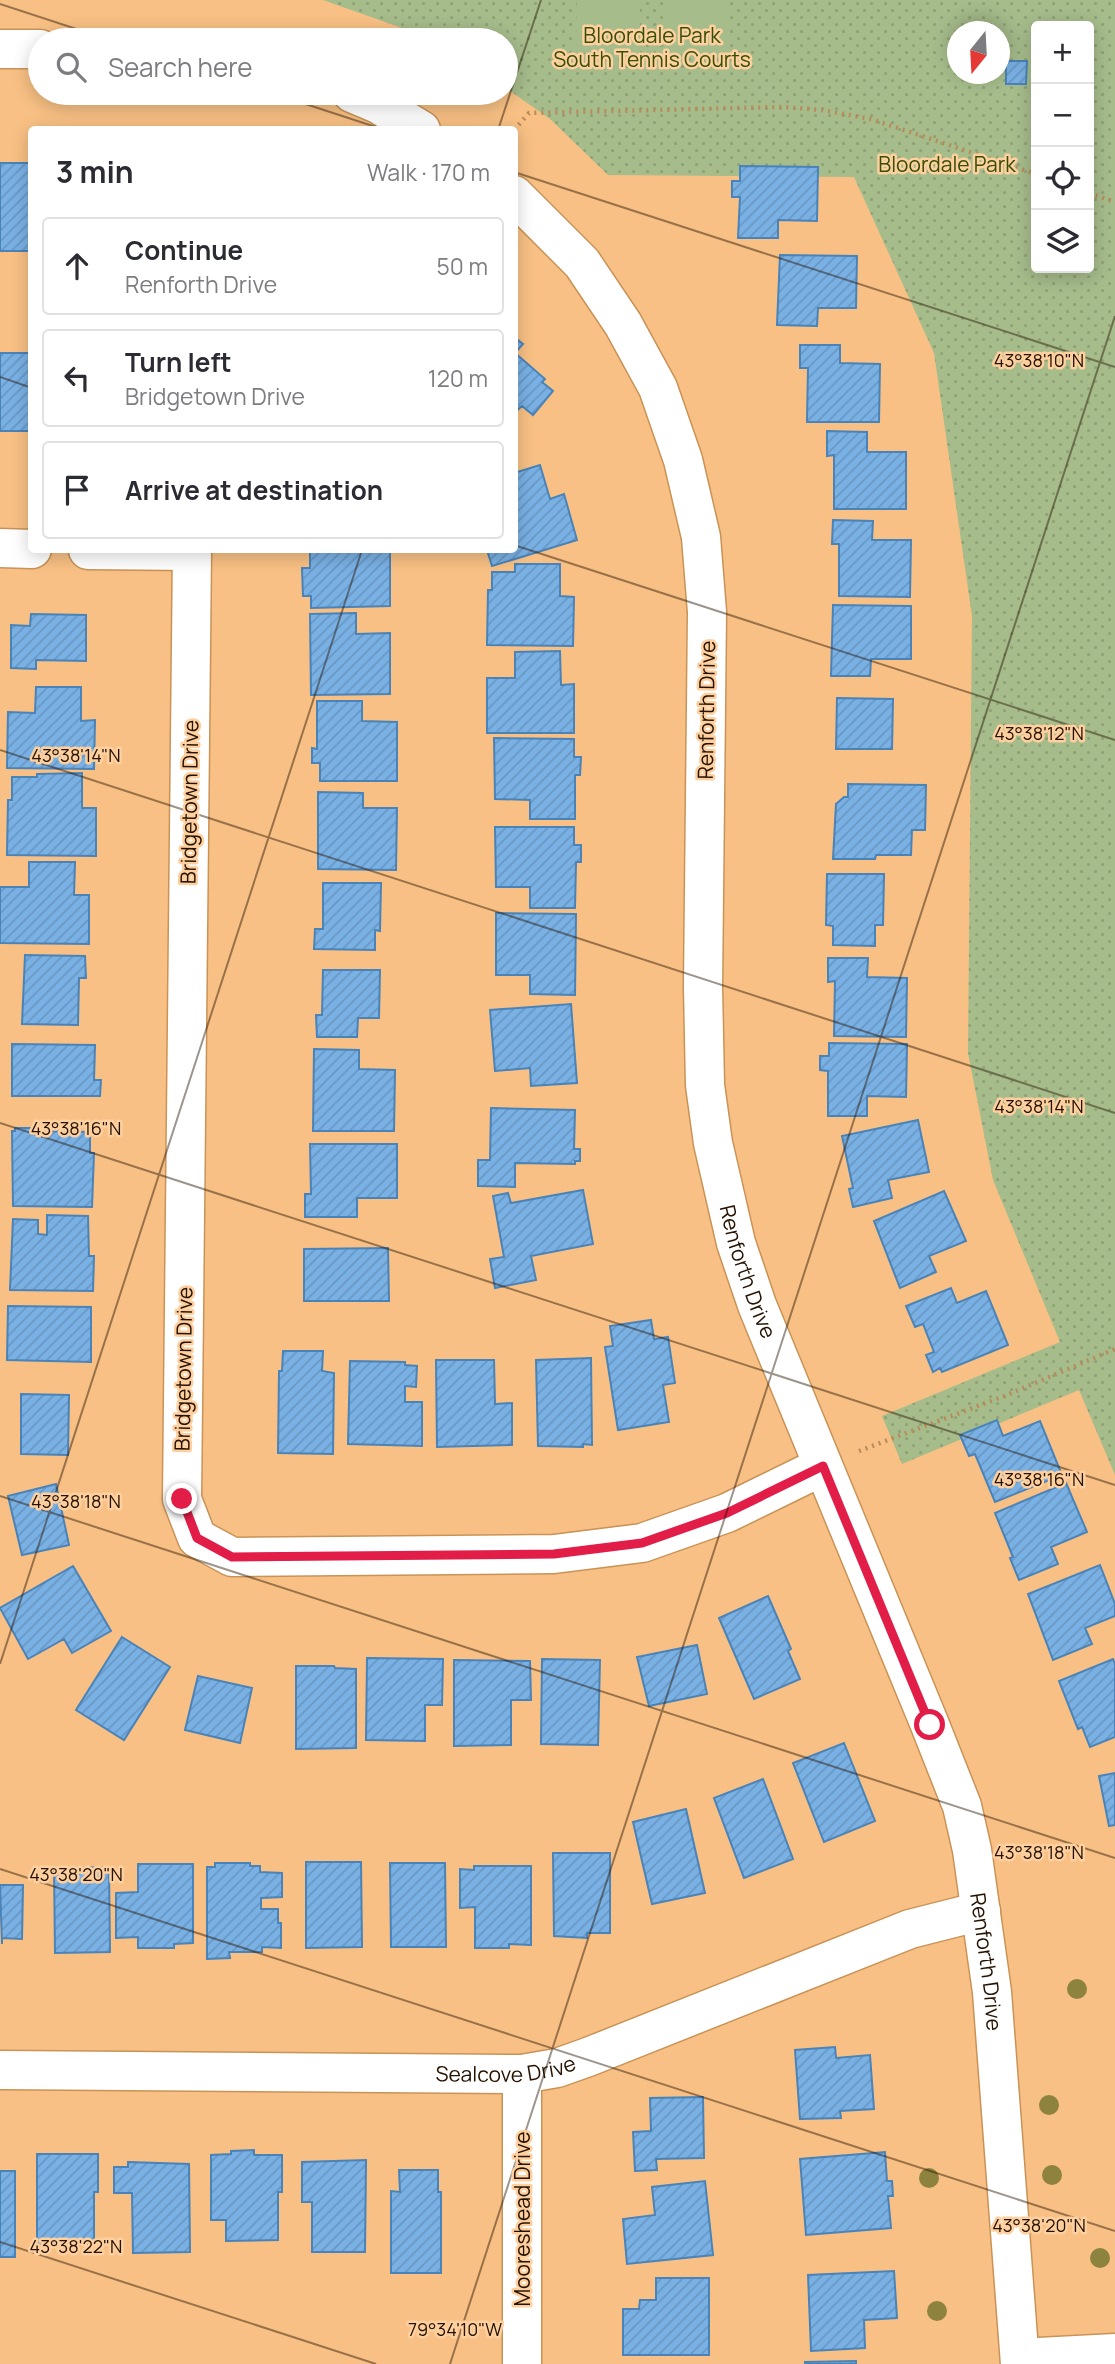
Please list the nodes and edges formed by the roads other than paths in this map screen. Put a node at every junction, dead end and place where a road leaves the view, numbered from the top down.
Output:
1 (0, 49) edge
2 (28, 49) edge
3 (380, 105) edge
4 (414, 126) edge
5 (518, 199) edge
6 (0, 548) edge
7 (28, 548) edge
8 (192, 553) edge
9 (823, 1466) junction
10 (981, 1910) junction
11 (0, 2070) edge
12 (522, 2074) junction
13 (1115, 2353) edge
14 (1020, 2361) edge
15 (522, 2364) edge

1 - 2 street
3 - 4 street
5 - 9 street, Renforth Drive
6 - 7 street
8 - 9 street, Bridgetown Drive
9 - 10 street, Renforth Drive
10 - 12 street, Sealcove Drive
10 - 14 street, Renforth Drive
11 - 12 street, Sealcove Drive
12 - 15 street, Mooreshead Drive
13 - 14 street

